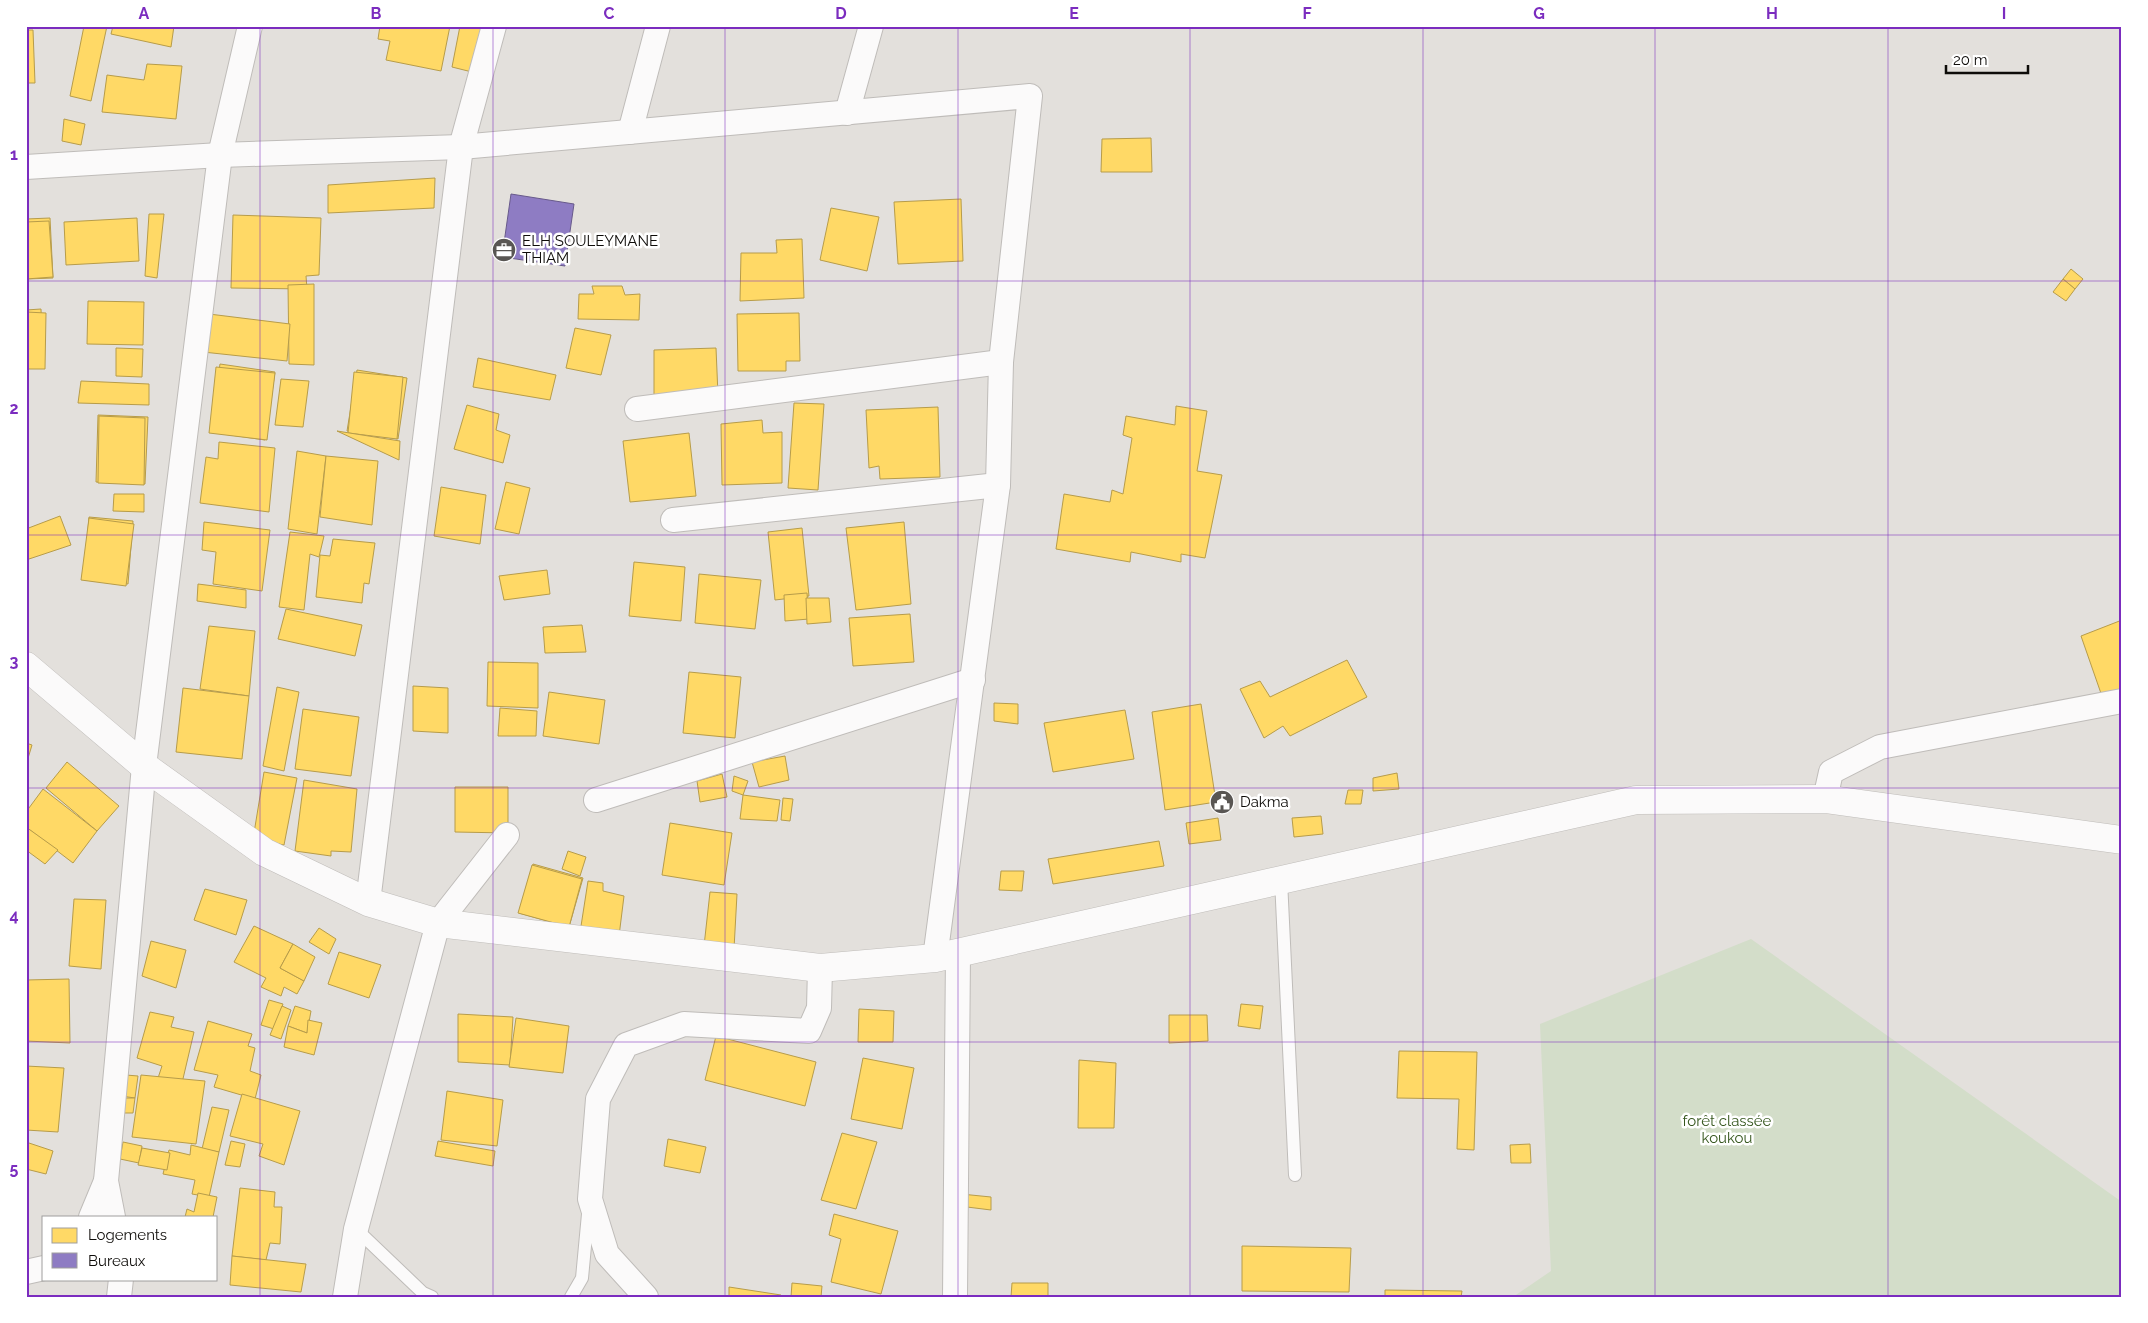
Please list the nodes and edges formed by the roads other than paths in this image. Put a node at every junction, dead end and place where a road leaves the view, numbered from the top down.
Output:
1 (250, 26) edge
2 (494, 26) edge
3 (658, 26) edge
4 (871, 26) edge
5 (847, 112) junction
6 (630, 132) junction
7 (461, 147) junction
8 (220, 155) junction
9 (26, 167) edge
10 (1001, 362) junction
11 (637, 409) dead end
12 (998, 485) junction
13 (673, 520) dead end
14 (26, 666) edge
15 (972, 680) junction
16 (2122, 700) edge
17 (144, 766) junction
18 (1825, 799) junction
19 (596, 800) dead end
20 (507, 835) dead end
21 (2122, 840) edge
22 (1281, 880) junction
23 (368, 902) junction
24 (438, 923) junction
25 (947, 955) junction
26 (820, 968) junction
27 (1295, 1175) dead end
28 (106, 1181) junction
29 (590, 1199) junction
30 (91, 1216) edge
31 (113, 1216) edge
32 (356, 1230) junction
33 (42, 1268) edge
34 (26, 1272) edge
35 (121, 1280) edge
36 (119, 1297) edge
37 (345, 1297) edge
38 (432, 1297) edge
39 (571, 1297) edge
40 (646, 1297) edge
41 (955, 1297) edge

1 - 8 street
2 - 7 street
3 - 6 street
4 - 5 street
5 - 6 street
5 - 10 street
6 - 7 street
7 - 8 street
7 - 23 street
8 - 9 street
8 - 17 street
10 - 11 street
10 - 12 street
12 - 13 street
12 - 15 street
14 - 17 street
15 - 19 street
15 - 25 street
16 - 18 street
17 - 23 street
17 - 28 street
18 - 21 street
18 - 22 street
20 - 24 street
22 - 25 street
22 - 27 lane
23 - 24 street
24 - 26 street
24 - 32 street
25 - 26 street
25 - 41 street
26 - 29 street
28 - 30 street
28 - 31 street
29 - 39 lane
29 - 40 street
32 - 37 street
32 - 38 lane
33 - 34 street
35 - 36 street

